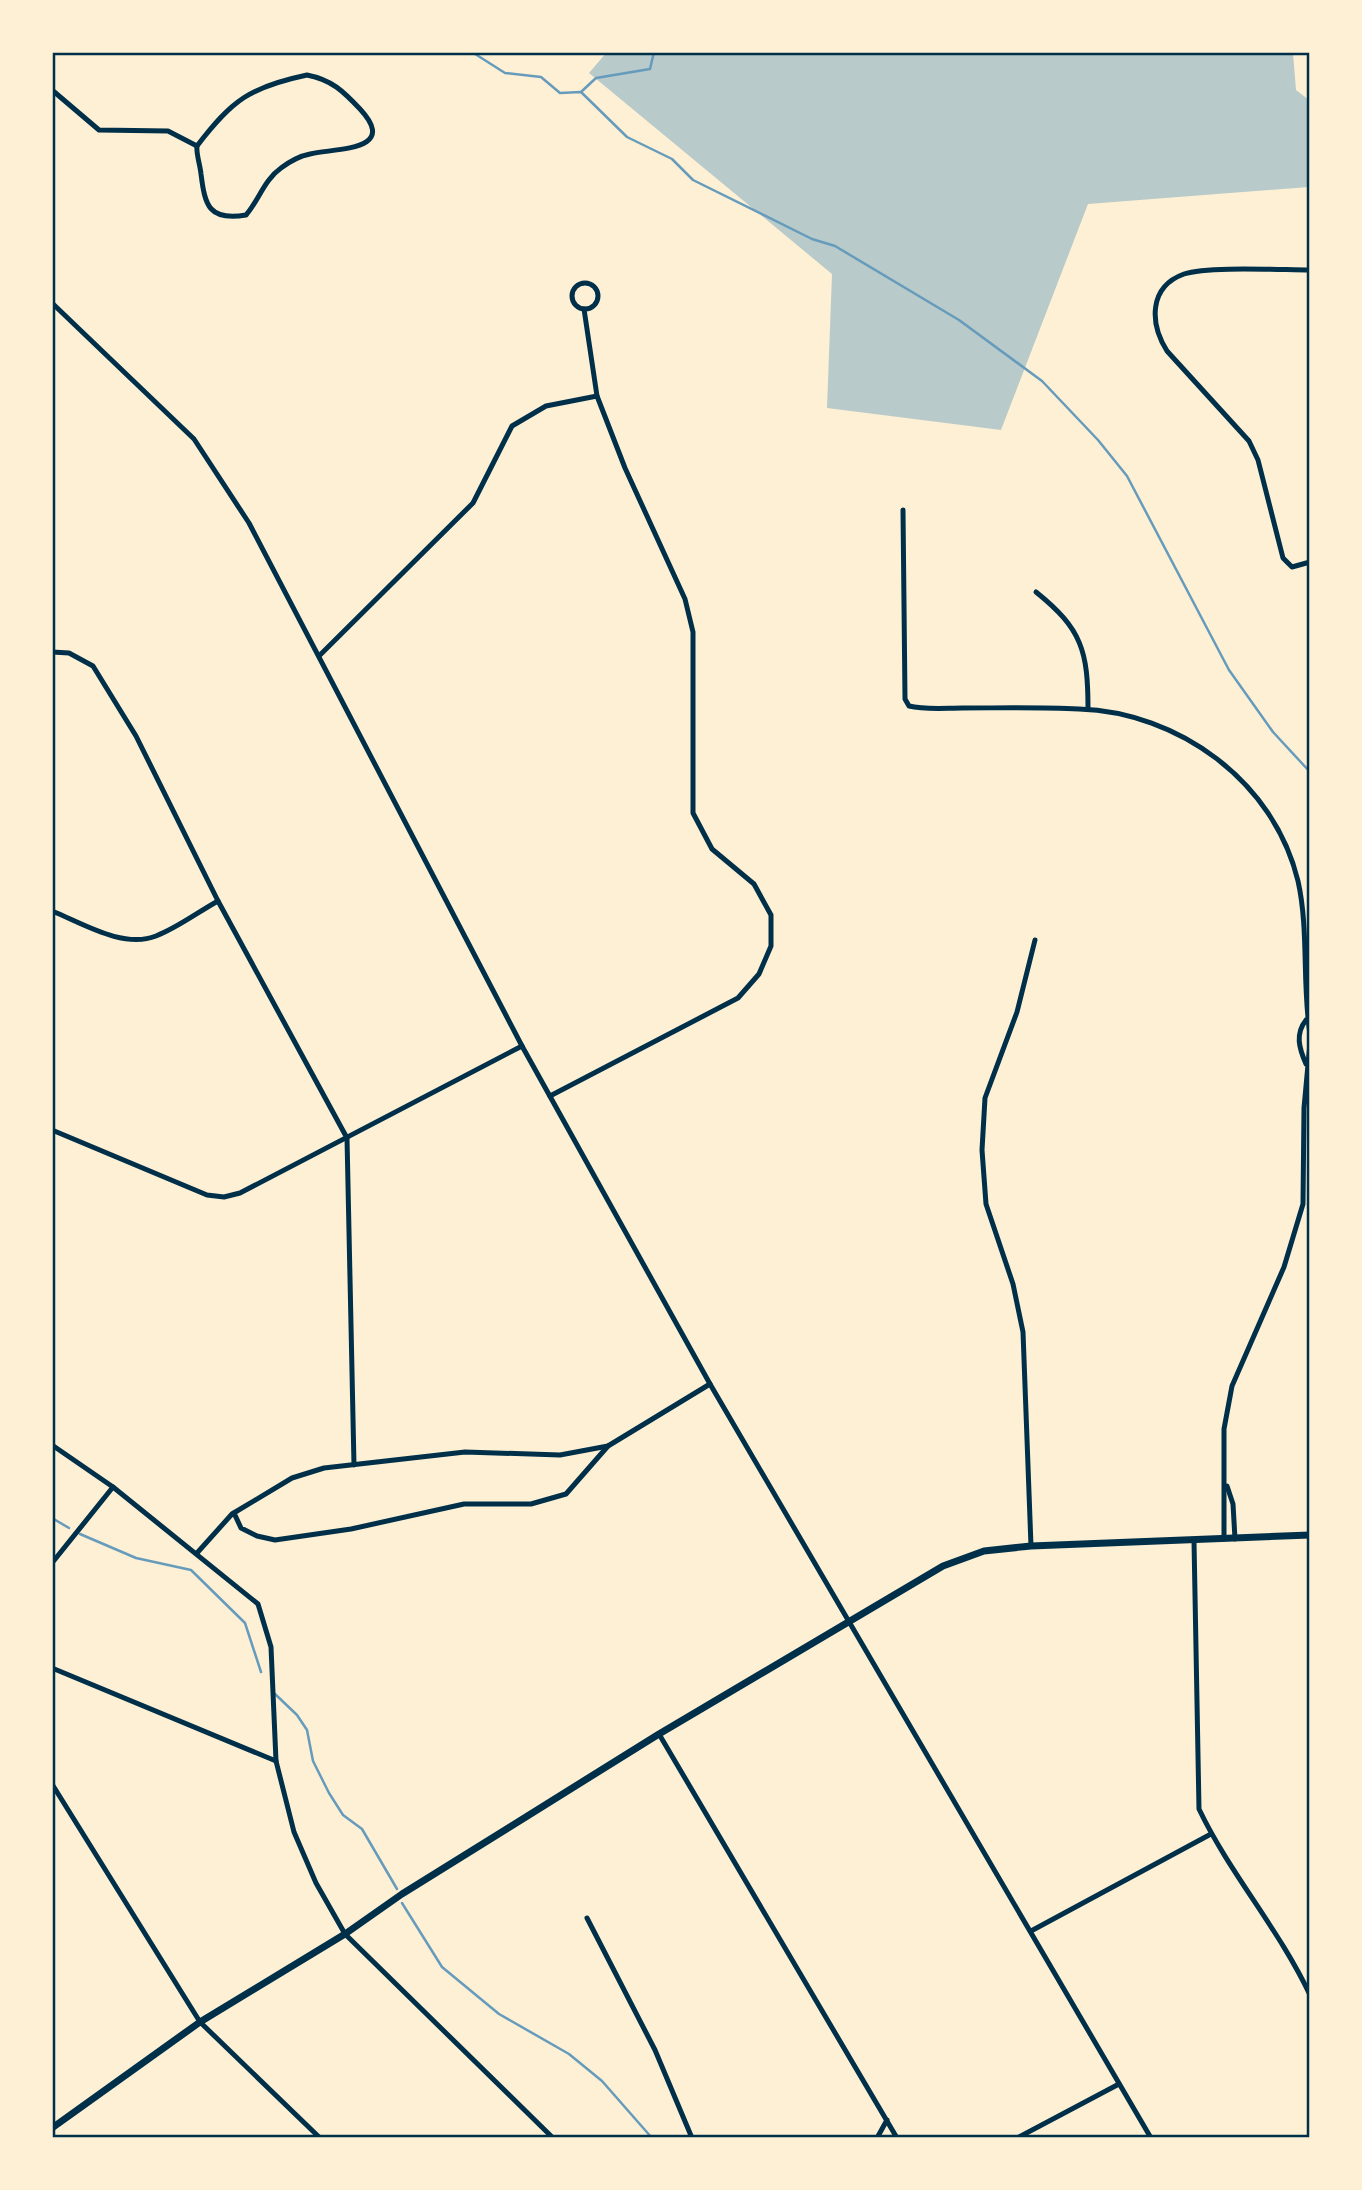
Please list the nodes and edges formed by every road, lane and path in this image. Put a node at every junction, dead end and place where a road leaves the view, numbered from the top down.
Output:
1 (52, 90) edge
2 (197, 146) junction
3 (1310, 270) edge
4 (52, 303) edge
5 (584, 309) junction
6 (597, 396) junction
7 (903, 510) dead end
8 (1310, 562) edge
9 (1036, 592) dead end
10 (52, 652) edge
11 (319, 656) junction
12 (1088, 709) junction
13 (218, 901) junction
14 (52, 911) edge
15 (1035, 940) dead end
16 (1306, 1020) junction
17 (1310, 1034) edge
18 (1310, 1043) edge
19 (522, 1046) junction
20 (1306, 1064) junction
21 (550, 1096) junction
22 (52, 1130) edge
23 (347, 1138) junction
24 (710, 1384) junction
25 (52, 1445) edge
26 (608, 1446) junction
27 (354, 1465) junction
28 (1225, 1480) junction
29 (113, 1487) junction
30 (234, 1513) junction
31 (1310, 1535) edge
32 (1224, 1539) junction
33 (1235, 1539) junction
34 (1194, 1541) junction
35 (1031, 1546) junction
36 (197, 1553) junction
37 (52, 1563) edge
38 (850, 1620) junction
39 (52, 1668) edge
40 (659, 1734) junction
41 (276, 1761) junction
42 (52, 1784) edge
43 (1211, 1834) junction
44 (586, 1918) dead end
45 (1031, 1931) junction
46 (345, 1934) junction
47 (1310, 1995) edge
48 (200, 2022) junction
49 (1119, 2084) junction
50 (887, 2120) junction
51 (52, 2128) edge
52 (320, 2137) edge
53 (553, 2137) edge
54 (692, 2137) edge
55 (877, 2137) edge
56 (897, 2137) edge
57 (1017, 2137) edge
58 (1151, 2137) edge

1 - 2 street
2 - 2 street
3 - 8 street
4 - 11 street
5 - 5 street
5 - 6 street
6 - 11 street
6 - 21 street
7 - 12 street
9 - 12 street
10 - 13 street
11 - 19 street
12 - 16 street
13 - 14 street
13 - 23 street
15 - 35 street
16 - 17 street
16 - 20 street
18 - 20 street
19 - 21 street
19 - 23 street
20 - 28 street
21 - 24 street
22 - 23 street
23 - 27 street
24 - 26 street
24 - 38 street
25 - 29 street
26 - 27 street
26 - 30 street
27 - 30 street
28 - 32 street
28 - 33 street
29 - 36 street
29 - 37 street
30 - 36 street
31 - 33 street
32 - 33 street
32 - 34 street
34 - 35 street
34 - 43 street
35 - 38 street
36 - 41 street
38 - 40 street
38 - 45 street
39 - 41 street
40 - 46 street
40 - 50 street
41 - 46 street
42 - 48 street
43 - 45 street
43 - 47 street
44 - 54 street
45 - 49 street
46 - 48 street
46 - 53 street
48 - 51 street
48 - 52 street
49 - 57 street
49 - 58 street
50 - 55 street
50 - 56 street

